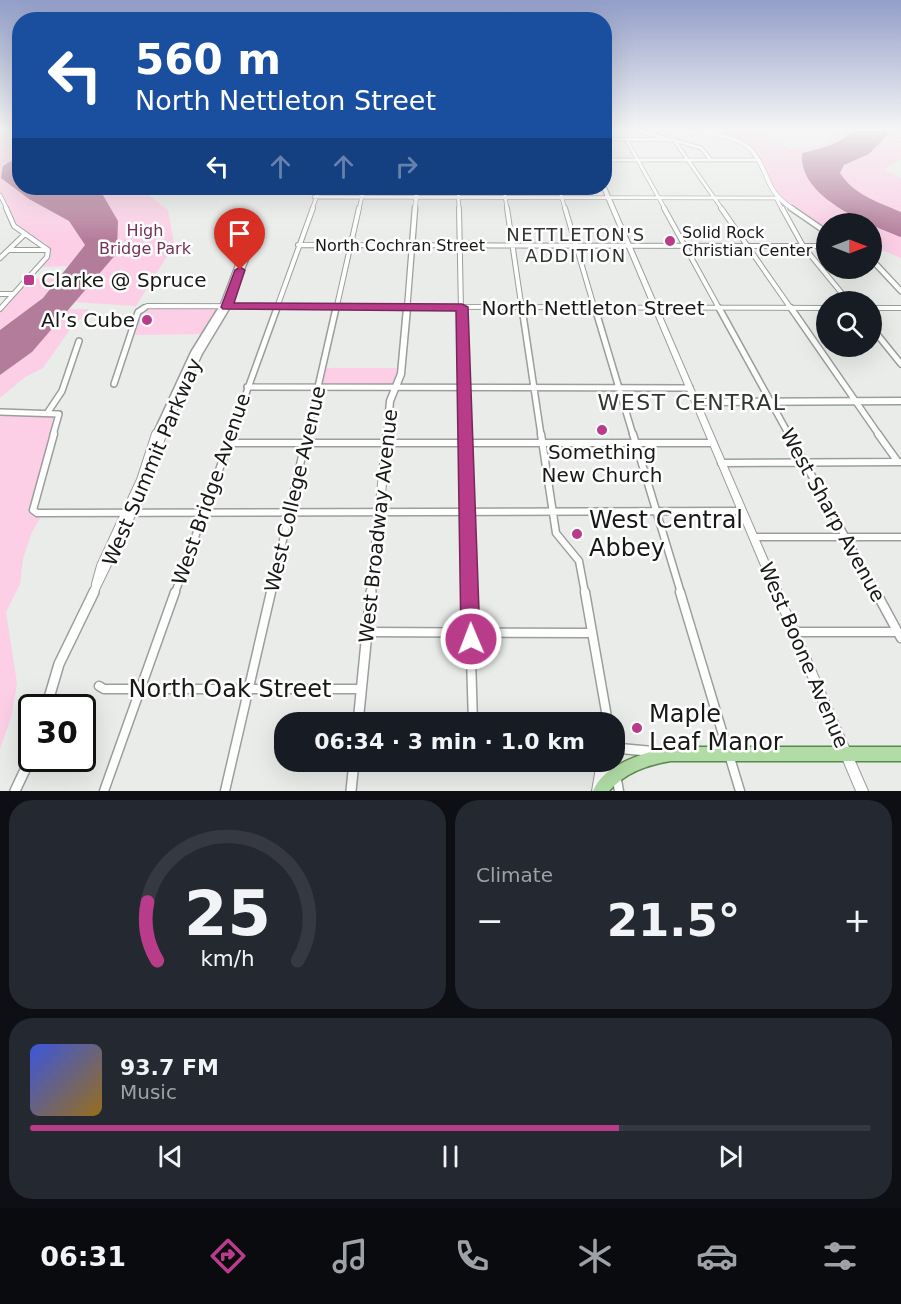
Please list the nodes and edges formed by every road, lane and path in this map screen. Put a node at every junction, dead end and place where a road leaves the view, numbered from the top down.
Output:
1 (640, 166) edge
2 (691, 166) edge
3 (761, 166) edge
4 (0, 195) edge
5 (416, 195) edge
6 (459, 195) edge
7 (505, 195) edge
8 (561, 195) edge
9 (608, 195) edge
10 (315, 197) joint
11 (362, 197) junction
12 (416, 198) junction
13 (459, 198) junction
14 (505, 198) junction
15 (562, 198) junction
16 (609, 198) junction
17 (659, 198) junction
18 (714, 198) junction
19 (776, 198) junction
20 (816, 225) edge
21 (25, 234) junction
22 (251, 242) dead end
23 (298, 245) junction
24 (351, 245) junction
25 (412, 246) junction
26 (460, 246) junction
27 (513, 246) junction
28 (576, 246) junction
29 (629, 246) junction
30 (684, 246) junction
31 (748, 246) junction
32 (803, 246) junction
33 (816, 246) edge
34 (9, 250) junction
35 (48, 250) junction
36 (0, 258) edge
37 (882, 271) edge
38 (892, 282) junction
39 (901, 282) edge
40 (840, 291) edge
41 (901, 291) edge
42 (0, 294) edge
43 (14, 294) junction
44 (225, 307) junction
45 (276, 307) junction
46 (337, 307) junction
47 (407, 307) junction
48 (462, 307) junction
49 (522, 307) junction
50 (595, 308) junction
51 (656, 308) junction
52 (719, 308) junction
53 (791, 308) junction
54 (816, 308) edge
55 (882, 308) edge
56 (901, 308) edge
57 (0, 309) edge
58 (882, 340) edge
59 (79, 341) dead end
60 (901, 364) edge
61 (114, 384) dead end
62 (247, 387) junction
63 (318, 387) junction
64 (396, 387) junction
65 (464, 388) junction
66 (535, 388) junction
67 (619, 388) junction
68 (690, 388) junction
69 (855, 401) junction
70 (901, 401) edge
71 (696, 402) junction
72 (770, 402) junction
73 (0, 412) edge
74 (48, 412) junction
75 (306, 442) junction
76 (386, 442) junction
77 (466, 442) junction
78 (542, 442) junction
79 (228, 443) junction
80 (635, 443) junction
81 (713, 443) junction
82 (900, 462) edge
83 (722, 463) junction
84 (804, 463) junction
85 (742, 511) junction
86 (290, 512) junction
87 (379, 512) junction
88 (468, 512) junction
89 (553, 512) junction
90 (656, 512) junction
91 (129, 513) junction
92 (203, 513) junction
93 (753, 537) junction
94 (845, 537) junction
95 (901, 537) edge
96 (367, 632) junction
97 (795, 632) junction
98 (470, 633) junction
99 (591, 633) junction
100 (900, 634) edge
101 (99, 686) dead end
102 (249, 689) junction
103 (362, 689) junction
104 (140, 690) junction
105 (49, 694) edge
106 (359, 712) edge
107 (473, 712) edge
108 (606, 712) edge
109 (625, 749) edge
110 (671, 754) junction
111 (847, 754) junction
112 (901, 754) edge
113 (730, 755) junction
114 (24, 772) edge
115 (353, 772) edge
116 (602, 772) edge
117 (613, 772) edge
118 (616, 775) junction
119 (15, 791) edge
120 (104, 791) edge
121 (225, 791) edge
122 (351, 791) edge
123 (599, 791) edge
124 (619, 791) edge
125 (740, 791) edge
126 (862, 791) edge

1 - 17 street, West Sharp Avenue
2 - 18 street
3 - 19 street
4 - 21 street
5 - 12 street, West Broadway Avenue
6 - 13 street
7 - 14 street
8 - 15 street
9 - 16 main road, West Boone Avenue
10 - 11 street
10 - 23 street, West Bridge Avenue
11 - 12 street
11 - 24 street, West College Avenue
12 - 13 street
12 - 25 street, West Broadway Avenue
13 - 14 street
13 - 26 street
14 - 15 street
14 - 27 street
15 - 16 street
15 - 28 street
16 - 17 street
16 - 29 main road, West Boone Avenue
17 - 18 street
17 - 30 street, West Sharp Avenue
18 - 19 street
18 - 31 street
19 - 20 street
19 - 32 street
21 - 34 street
21 - 35 street
22 - 44 street, West Summit Parkway
23 - 24 street, North Cochran Street
23 - 45 street, West Bridge Avenue
24 - 25 street, North Cochran Street
24 - 46 street, West College Avenue
25 - 26 street, North Cochran Street
25 - 47 street, West Broadway Avenue
26 - 27 street, North Cochran Street
26 - 48 street
27 - 28 street, North Cochran Street
27 - 49 street
28 - 29 street, North Cochran Street
28 - 50 street
29 - 30 street, North Cochran Street
29 - 51 main road, West Boone Avenue
30 - 31 street, North Cochran Street
30 - 52 street, West Sharp Avenue
31 - 32 street, North Cochran Street
31 - 53 street
32 - 33 street, North Cochran Street
32 - 40 street
34 - 35 street
34 - 36 street
35 - 43 street
37 - 38 street
38 - 39 street
38 - 41 street
42 - 43 street
43 - 57 street
44 - 45 street, North Nettleton Street
44 - 61 street, North Nettleton Street
44 - 91 street, West Summit Parkway
45 - 46 street, North Nettleton Street
45 - 62 street, West Bridge Avenue
46 - 47 street, North Nettleton Street
46 - 63 street, West College Avenue
47 - 48 street, North Nettleton Street
47 - 64 street, West Broadway Avenue
48 - 49 street, North Nettleton Street
48 - 65 street
49 - 50 street, North Nettleton Street
49 - 66 street
50 - 51 street, North Nettleton Street
50 - 67 street
51 - 52 street, North Nettleton Street
51 - 68 main road, West Boone Avenue
52 - 53 street, North Nettleton Street
52 - 72 street, West Sharp Avenue
53 - 54 street, North Nettleton Street
53 - 69 street
55 - 56 street
58 - 60 street
59 - 74 street
62 - 63 street
62 - 79 street, West Bridge Avenue
63 - 64 street
63 - 75 street, West College Avenue
64 - 65 street
64 - 76 street, West Broadway Avenue
65 - 66 street
65 - 77 street
66 - 67 street
66 - 78 street
67 - 68 street
67 - 80 street
68 - 71 main road, West Boone Avenue
69 - 70 street
69 - 72 street
69 - 82 street
71 - 72 street
71 - 81 main road, West Boone Avenue
72 - 84 street, West Sharp Avenue
73 - 74 street
74 - 91 street
75 - 76 street
75 - 79 street
75 - 86 street, West College Avenue
76 - 77 street
76 - 87 street, West Broadway Avenue
77 - 78 street
77 - 88 street
78 - 80 street
78 - 89 street
79 - 92 street, West Bridge Avenue
80 - 81 street
80 - 90 street
81 - 83 main road, West Boone Avenue
82 - 84 street
83 - 84 street
83 - 85 main road, West Boone Avenue
84 - 94 street, West Sharp Avenue
85 - 90 street
85 - 93 main road, West Boone Avenue
86 - 87 street
86 - 92 street
86 - 102 street, West College Avenue
87 - 88 street
87 - 96 street, West Broadway Avenue
88 - 89 street
88 - 98 street
89 - 90 street
89 - 99 street
90 - 113 street
91 - 92 street
91 - 105 street, West Summit Parkway
92 - 104 street, West Bridge Avenue
93 - 94 street
93 - 97 main road, West Boone Avenue
94 - 95 street
94 - 100 street, West Sharp Avenue
96 - 98 street
96 - 103 street, West Broadway Avenue
97 - 100 street
97 - 111 main road, West Boone Avenue
98 - 99 street
98 - 107 street
99 - 108 street
101 - 104 street, North Oak Street
102 - 103 street, North Oak Street
102 - 104 street, North Oak Street
102 - 121 street, West College Avenue
103 - 106 street, West Broadway Avenue
104 - 120 street, West Bridge Avenue
109 - 110 street
110 - 113 main road
110 - 118 main road
111 - 112 main road
111 - 113 main road
111 - 126 main road, West Boone Avenue
113 - 125 street
114 - 119 street
115 - 122 street
116 - 123 main road
117 - 118 street
118 - 123 main road
118 - 124 street

